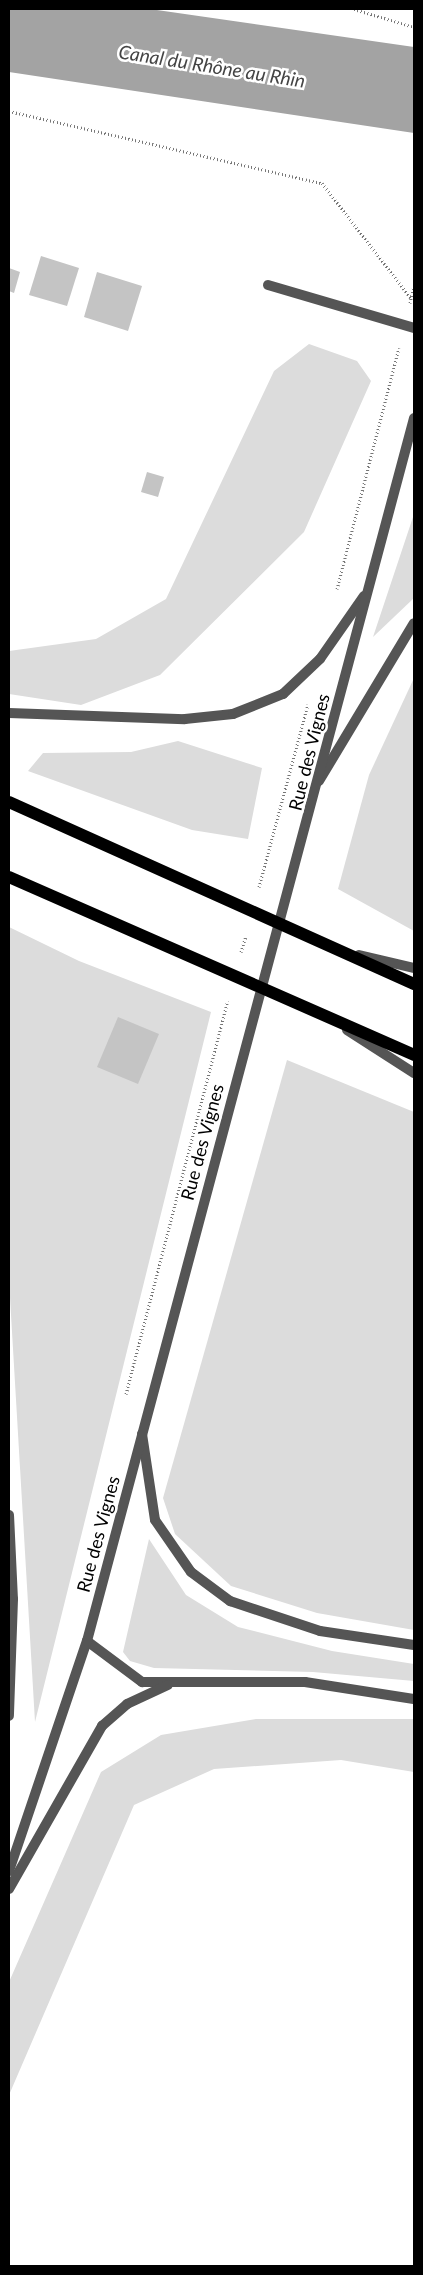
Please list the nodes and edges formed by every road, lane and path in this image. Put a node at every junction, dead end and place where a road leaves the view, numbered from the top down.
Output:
1 (354, 9) edge
2 (361, 10) edge
3 (414, 27) edge
4 (9, 111) edge
5 (268, 285) dead end
6 (414, 286) edge
7 (411, 298) junction
8 (414, 302) edge
9 (409, 327) edge
10 (414, 418) edge
11 (336, 592) dead end
12 (364, 596) junction
13 (414, 623) edge
14 (320, 659) junction
15 (9, 713) edge
16 (319, 781) junction
17 (9, 802) edge
18 (275, 830) dead end
19 (9, 877) edge
20 (338, 950) junction
21 (414, 968) edge
22 (414, 984) edge
23 (325, 1016) junction
24 (414, 1055) edge
25 (208, 1072) dead end
26 (414, 1073) edge
27 (124, 1398) dead end
28 (142, 1432) junction
29 (9, 1516) edge
30 (87, 1641) junction
31 (414, 1645) edge
32 (169, 1685) junction
33 (414, 1699) edge
34 (9, 1716) edge
35 (9, 1871) edge
36 (9, 1889) edge

1 - 2 path
2 - 3 path
4 - 7 path
5 - 9 street
6 - 7 path
7 - 8 path
7 - 9 path
9 - 11 path
10 - 12 street, Rue des Vignes
12 - 14 street
12 - 16 street, Rue des Vignes
13 - 16 street
14 - 15 street
14 - 18 path
16 - 28 street, Rue des Vignes
17 - 20 main road
19 - 23 main road
20 - 21 street
20 - 22 main road
23 - 24 main road
23 - 26 street
25 - 27 path
28 - 30 street, Rue des Vignes
28 - 31 street
29 - 34 street
30 - 32 street
30 - 35 street, Rue des Vignes
32 - 33 street
32 - 36 street

